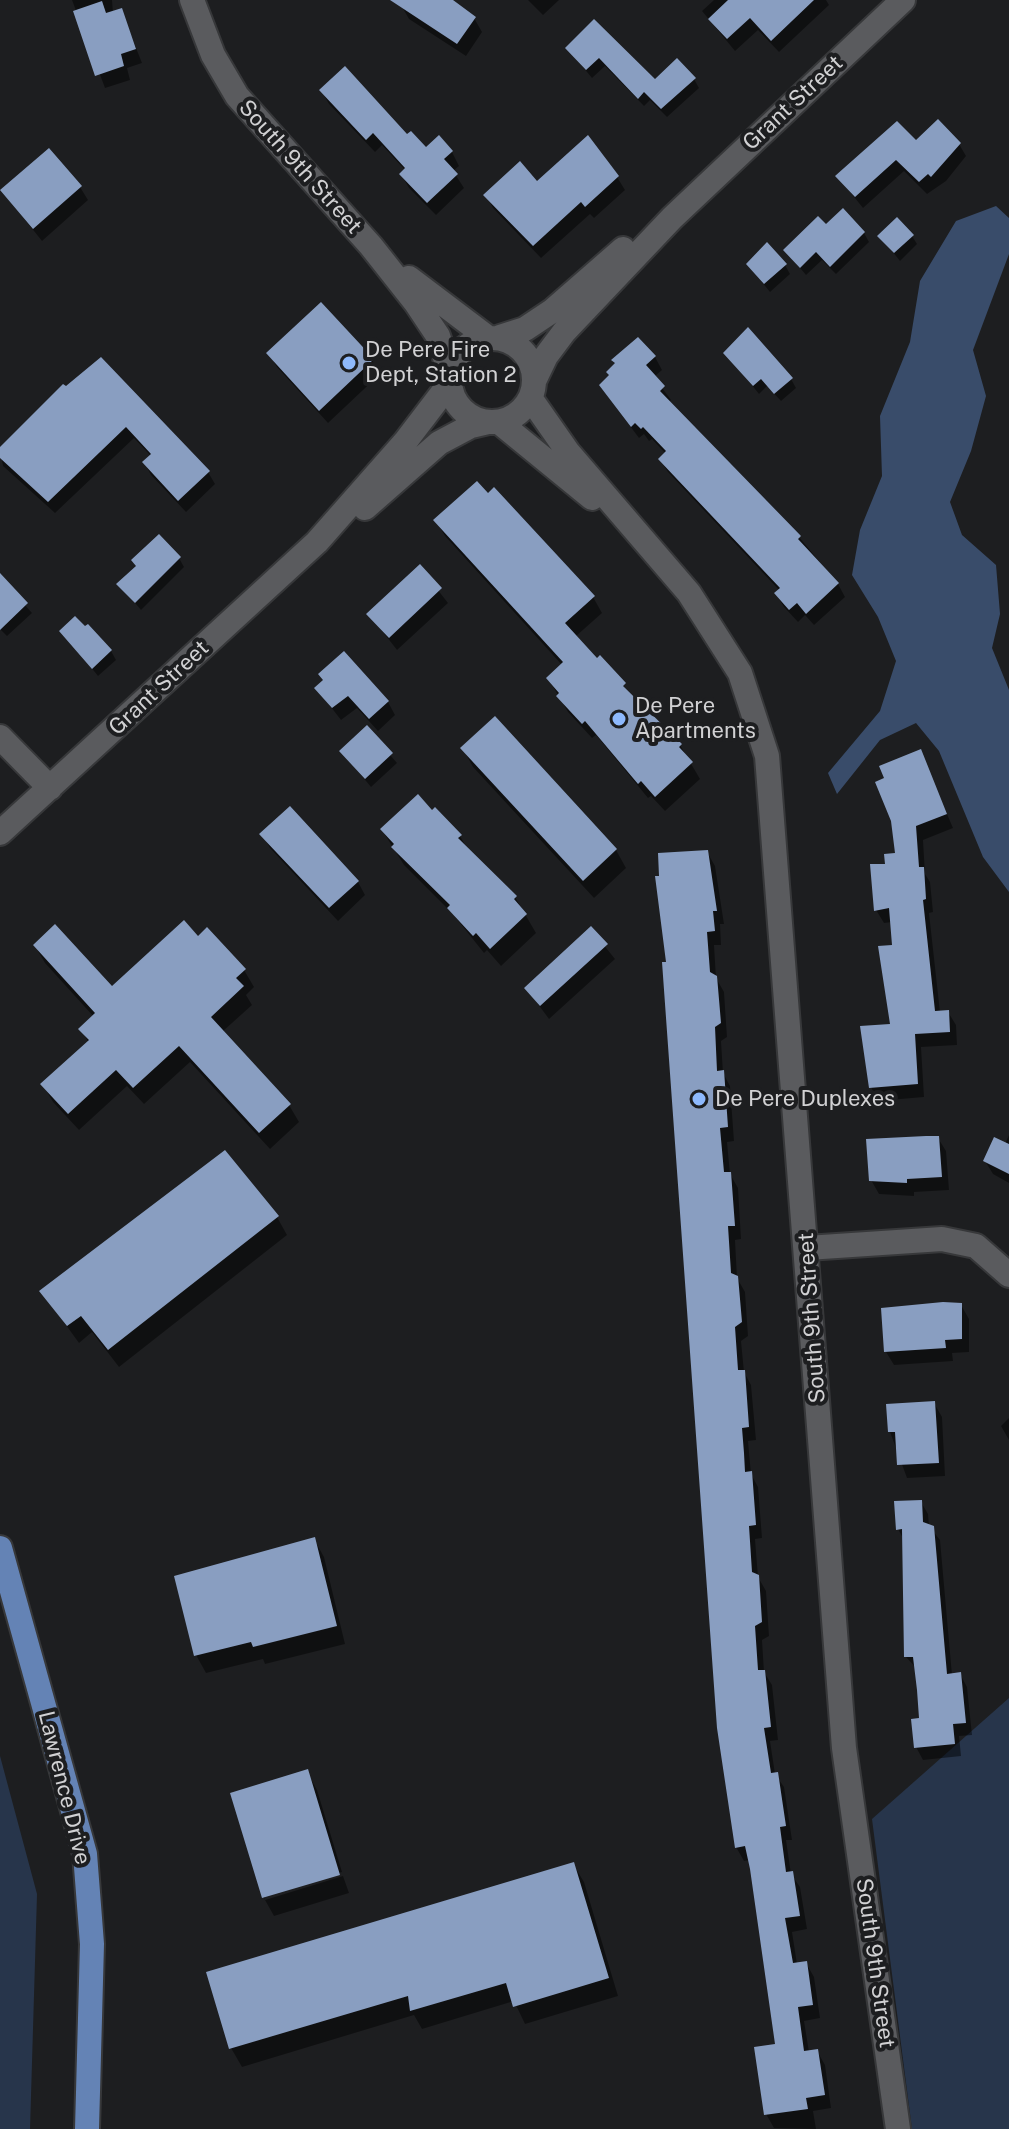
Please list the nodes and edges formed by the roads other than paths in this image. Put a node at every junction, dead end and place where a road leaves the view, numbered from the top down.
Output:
1 (192, 0) edge
2 (903, 0) edge
3 (683, 206) junction
4 (371, 246) junction
5 (493, 337) junction
6 (450, 378) junction
7 (533, 389) junction
8 (494, 422) junction
9 (642, 541) junction
10 (317, 542) junction
11 (0, 737) edge
12 (50, 788) junction
13 (0, 833) edge
14 (807, 1248) junction
15 (1009, 1275) edge
16 (0, 1548) edge
17 (87, 2129) edge
18 (898, 2129) edge

1 - 4 street, South 9th Street
2 - 3 street, Grant Street
3 - 5 street, Grant Street
3 - 7 street, Grant Street
4 - 5 street, South 9th Street
4 - 6 street, South 9th Street
5 - 6 street, Grant Street
5 - 7 street
6 - 8 street
6 - 10 street, Grant Street
7 - 8 street, Grant Street
7 - 9 street, South 9th Street
8 - 9 street, South 9th Street
8 - 10 street, Grant Street
9 - 14 street, South 9th Street
10 - 12 street, Grant Street
11 - 12 street
12 - 13 street, Grant Street
14 - 15 street
14 - 18 street, South 9th Street
16 - 17 main road, Lawrence Drive

